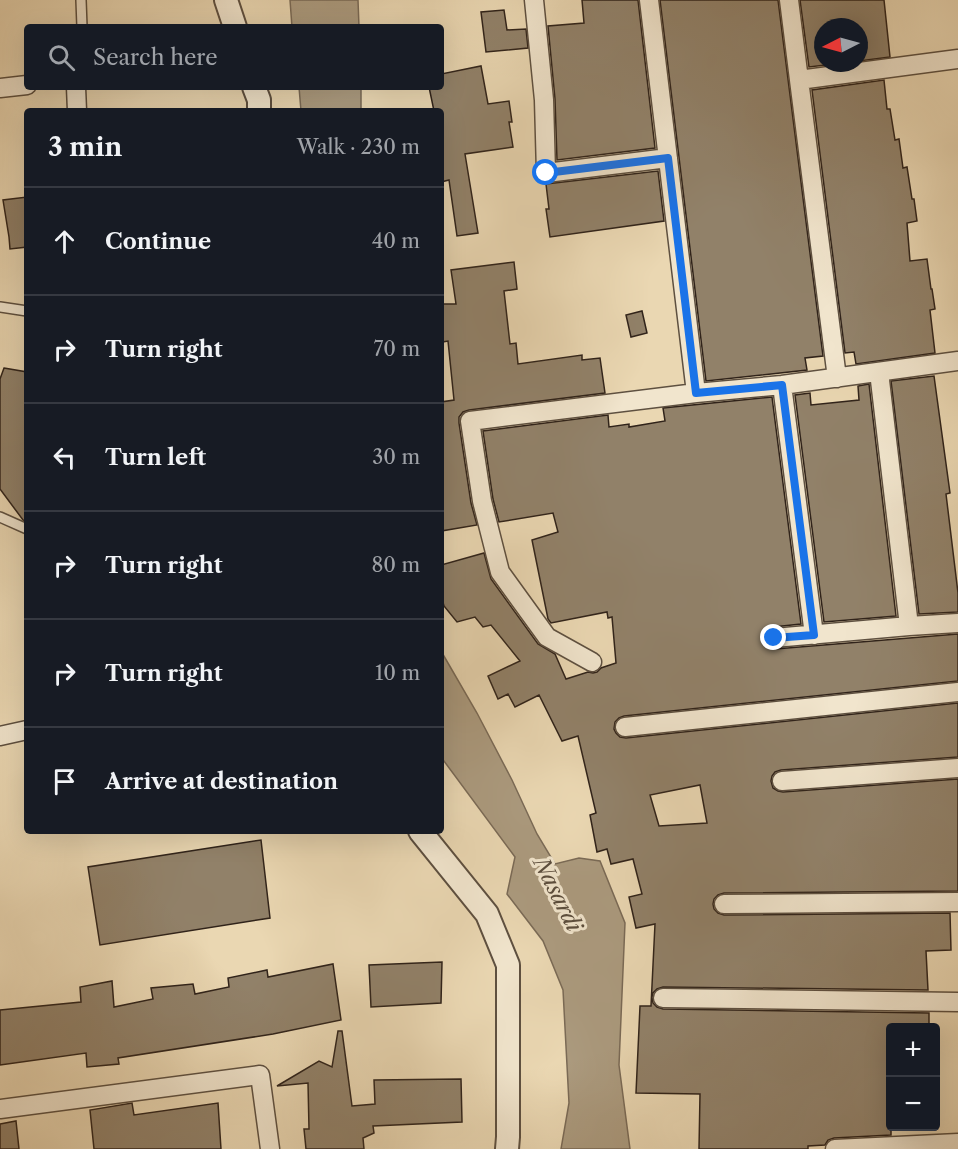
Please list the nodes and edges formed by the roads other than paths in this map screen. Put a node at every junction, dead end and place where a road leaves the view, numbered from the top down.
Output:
1 (81, 0) edge
2 (226, 0) edge
3 (534, 0) edge
4 (649, 0) edge
5 (789, 0) edge
6 (82, 24) edge
7 (234, 24) edge
8 (958, 59) edge
9 (799, 80) junction
10 (24, 85) edge
11 (0, 88) edge
12 (76, 90) edge
13 (256, 90) edge
14 (77, 108) edge
15 (259, 108) edge
16 (668, 158) junction
17 (0, 307) edge
18 (24, 311) edge
19 (958, 361) edge
20 (879, 372) junction
21 (837, 378) junction
22 (782, 385) junction
23 (696, 393) junction
24 (0, 517) edge
25 (24, 528) edge
26 (958, 623) edge
27 (909, 626) junction
28 (814, 635) junction
29 (774, 638) dead end
30 (592, 662) dead end
31 (958, 692) edge
32 (625, 727) dead end
33 (24, 731) edge
34 (0, 736) edge
35 (958, 768) edge
36 (782, 781) dead end
37 (422, 834) edge
38 (958, 902) edge
39 (724, 904) dead end
40 (663, 998) dead end
41 (958, 1002) edge
42 (0, 1109) edge
43 (958, 1143) edge
44 (270, 1149) edge
45 (507, 1149) edge
46 (835, 1149) edge

1 - 6 lane
2 - 7 street
3 - 16 street
4 - 16 street
5 - 9 street
8 - 9 street
9 - 21 street
10 - 11 street
12 - 14 street
13 - 15 street
16 - 23 street
17 - 18 lane
19 - 20 street
20 - 21 street
20 - 27 street
21 - 22 street
22 - 23 street
22 - 28 street
23 - 30 street
24 - 25 lane
26 - 27 street
27 - 28 street
28 - 29 street
31 - 32 street
33 - 34 street
35 - 36 street
37 - 45 street
38 - 39 street
40 - 41 street
42 - 44 street
43 - 46 street

